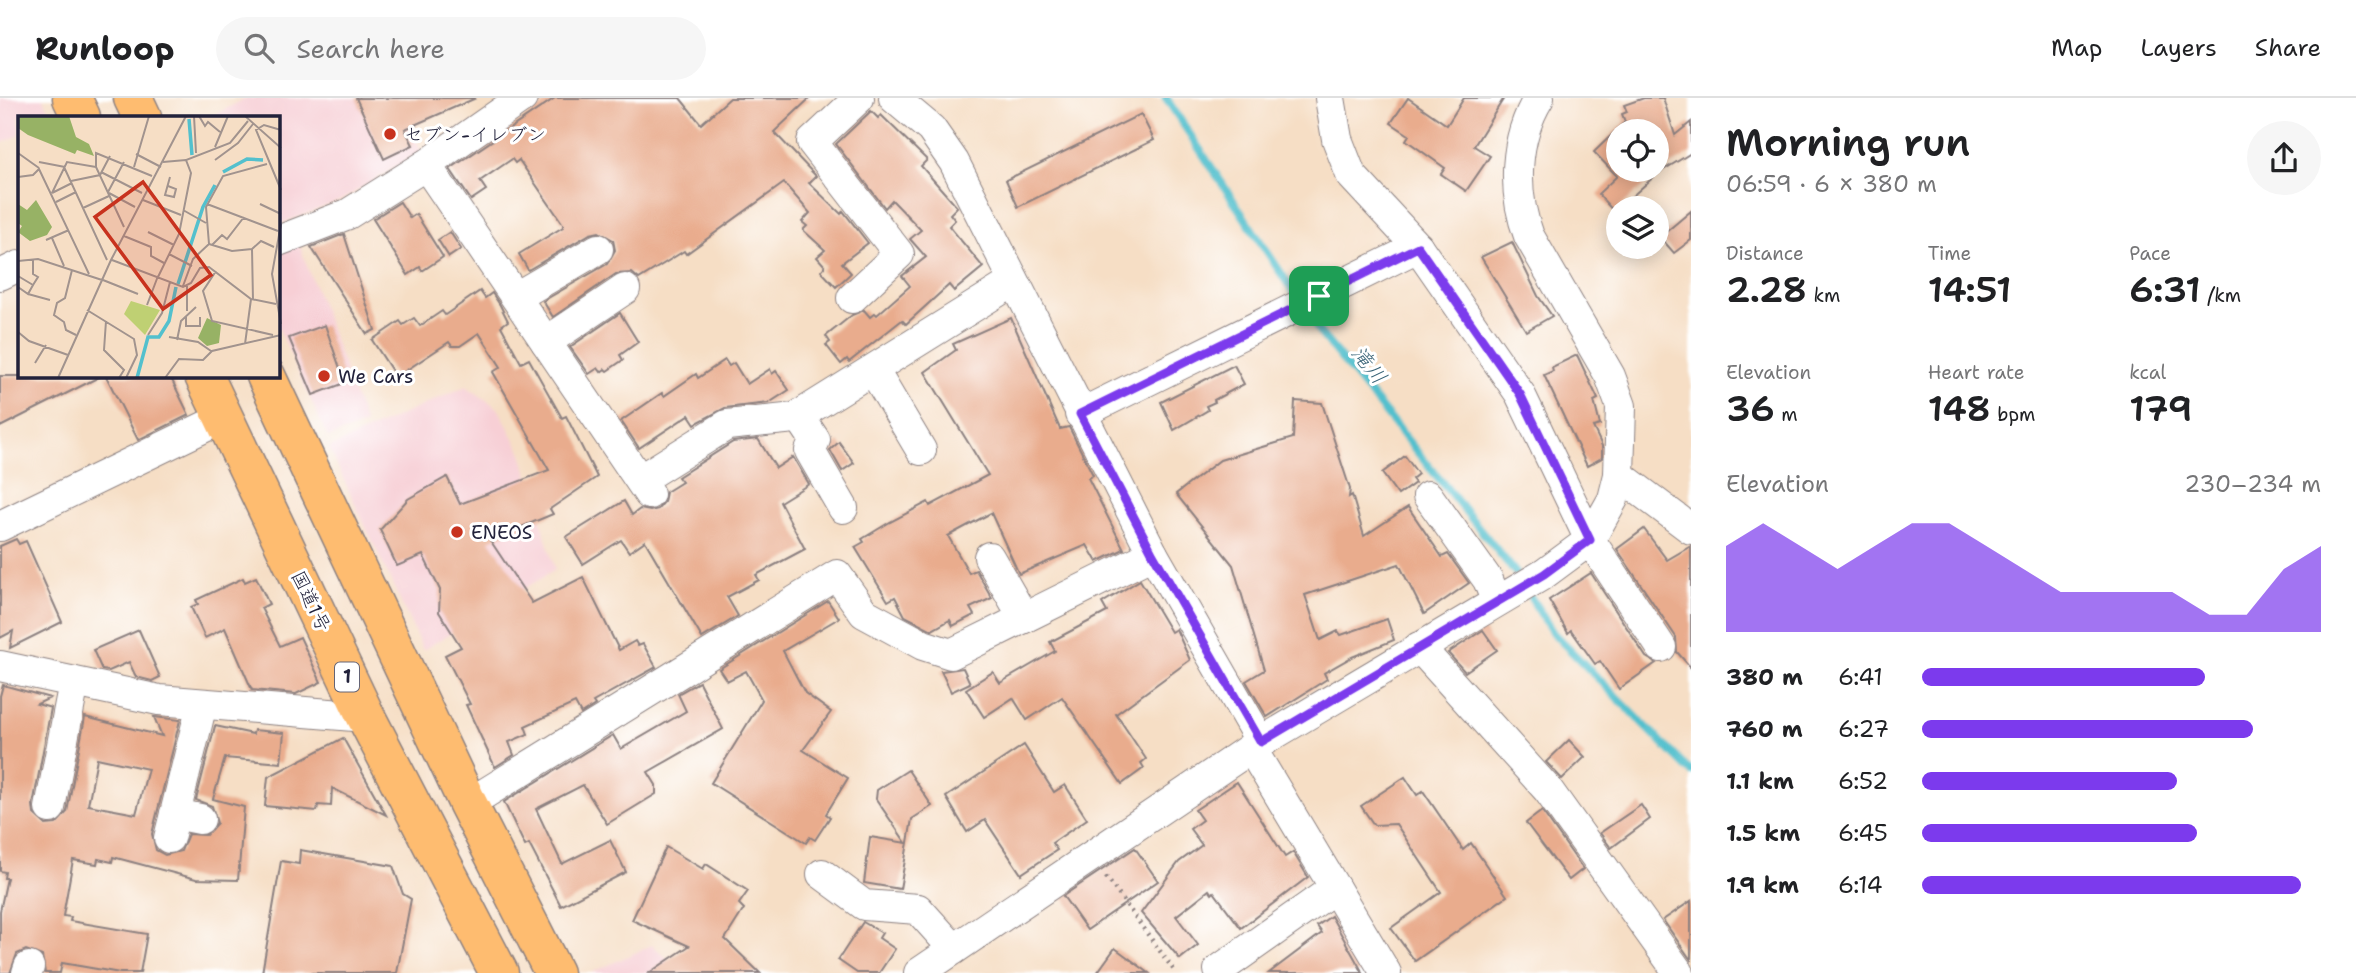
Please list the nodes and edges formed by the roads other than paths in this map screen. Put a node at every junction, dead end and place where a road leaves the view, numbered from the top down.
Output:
1 (72, 98) edge
2 (133, 98) edge
3 (522, 98) edge
4 (859, 98) edge
5 (894, 98) edge
6 (1330, 98) edge
7 (1539, 98) edge
8 (81, 116) edge
9 (142, 116) edge
10 (426, 165) junction
11 (280, 240) edge
12 (1418, 247) junction
13 (598, 249) dead end
14 (18, 266) edge
15 (0, 275) edge
16 (1013, 282) junction
17 (625, 289) dead end
18 (516, 298) junction
19 (852, 298) dead end
20 (547, 341) junction
21 (873, 371) junction
22 (205, 378) edge
23 (267, 378) edge
24 (1080, 414) junction
25 (799, 416) junction
26 (223, 418) junction
27 (921, 450) dead end
28 (1619, 475) junction
29 (1428, 496) dead end
30 (843, 508) dead end
31 (0, 526) edge
32 (1691, 529) edge
33 (1590, 540) junction
34 (1153, 554) junction
35 (989, 557) dead end
36 (1496, 600) junction
37 (1024, 618) junction
38 (1419, 647) junction
39 (1661, 647) dead end
40 (0, 666) edge
41 (74, 682) junction
42 (202, 704) junction
43 (366, 717) junction
44 (1256, 745) junction
45 (468, 804) junction
46 (50, 808) dead end
47 (181, 824) dead end
48 (822, 874) dead end
49 (1335, 888) junction
50 (954, 949) junction
51 (1227, 956) dead end
52 (499, 973) edge
53 (554, 973) edge
54 (919, 973) edge
55 (1386, 973) edge
56 (1679, 973) edge

1 - 8 highway
2 - 9 highway
3 - 10 street
4 - 19 street
5 - 16 street
6 - 12 street
7 - 28 street
10 - 11 street
10 - 18 street
12 - 24 street
12 - 33 street
13 - 18 street
14 - 15 street
16 - 21 street
16 - 24 street
17 - 20 street
18 - 20 street
20 - 25 street
21 - 25 street
21 - 27 street
22 - 26 highway, 国道1号 / 1
23 - 45 highway
24 - 34 street
25 - 30 street
26 - 31 street
26 - 43 highway, 国道1号 / 1
28 - 32 street
28 - 33 street
29 - 36 street
33 - 36 street
33 - 39 street
34 - 37 street
34 - 44 street
35 - 37 street
36 - 38 street
37 - 45 street
38 - 44 street
38 - 56 street
40 - 41 street
41 - 42 street
41 - 46 street
42 - 43 street
42 - 47 street
43 - 52 highway, 国道1号 / 1
44 - 49 street
44 - 50 street
45 - 53 highway
48 - 50 street
49 - 51 street
49 - 55 street
50 - 54 street

